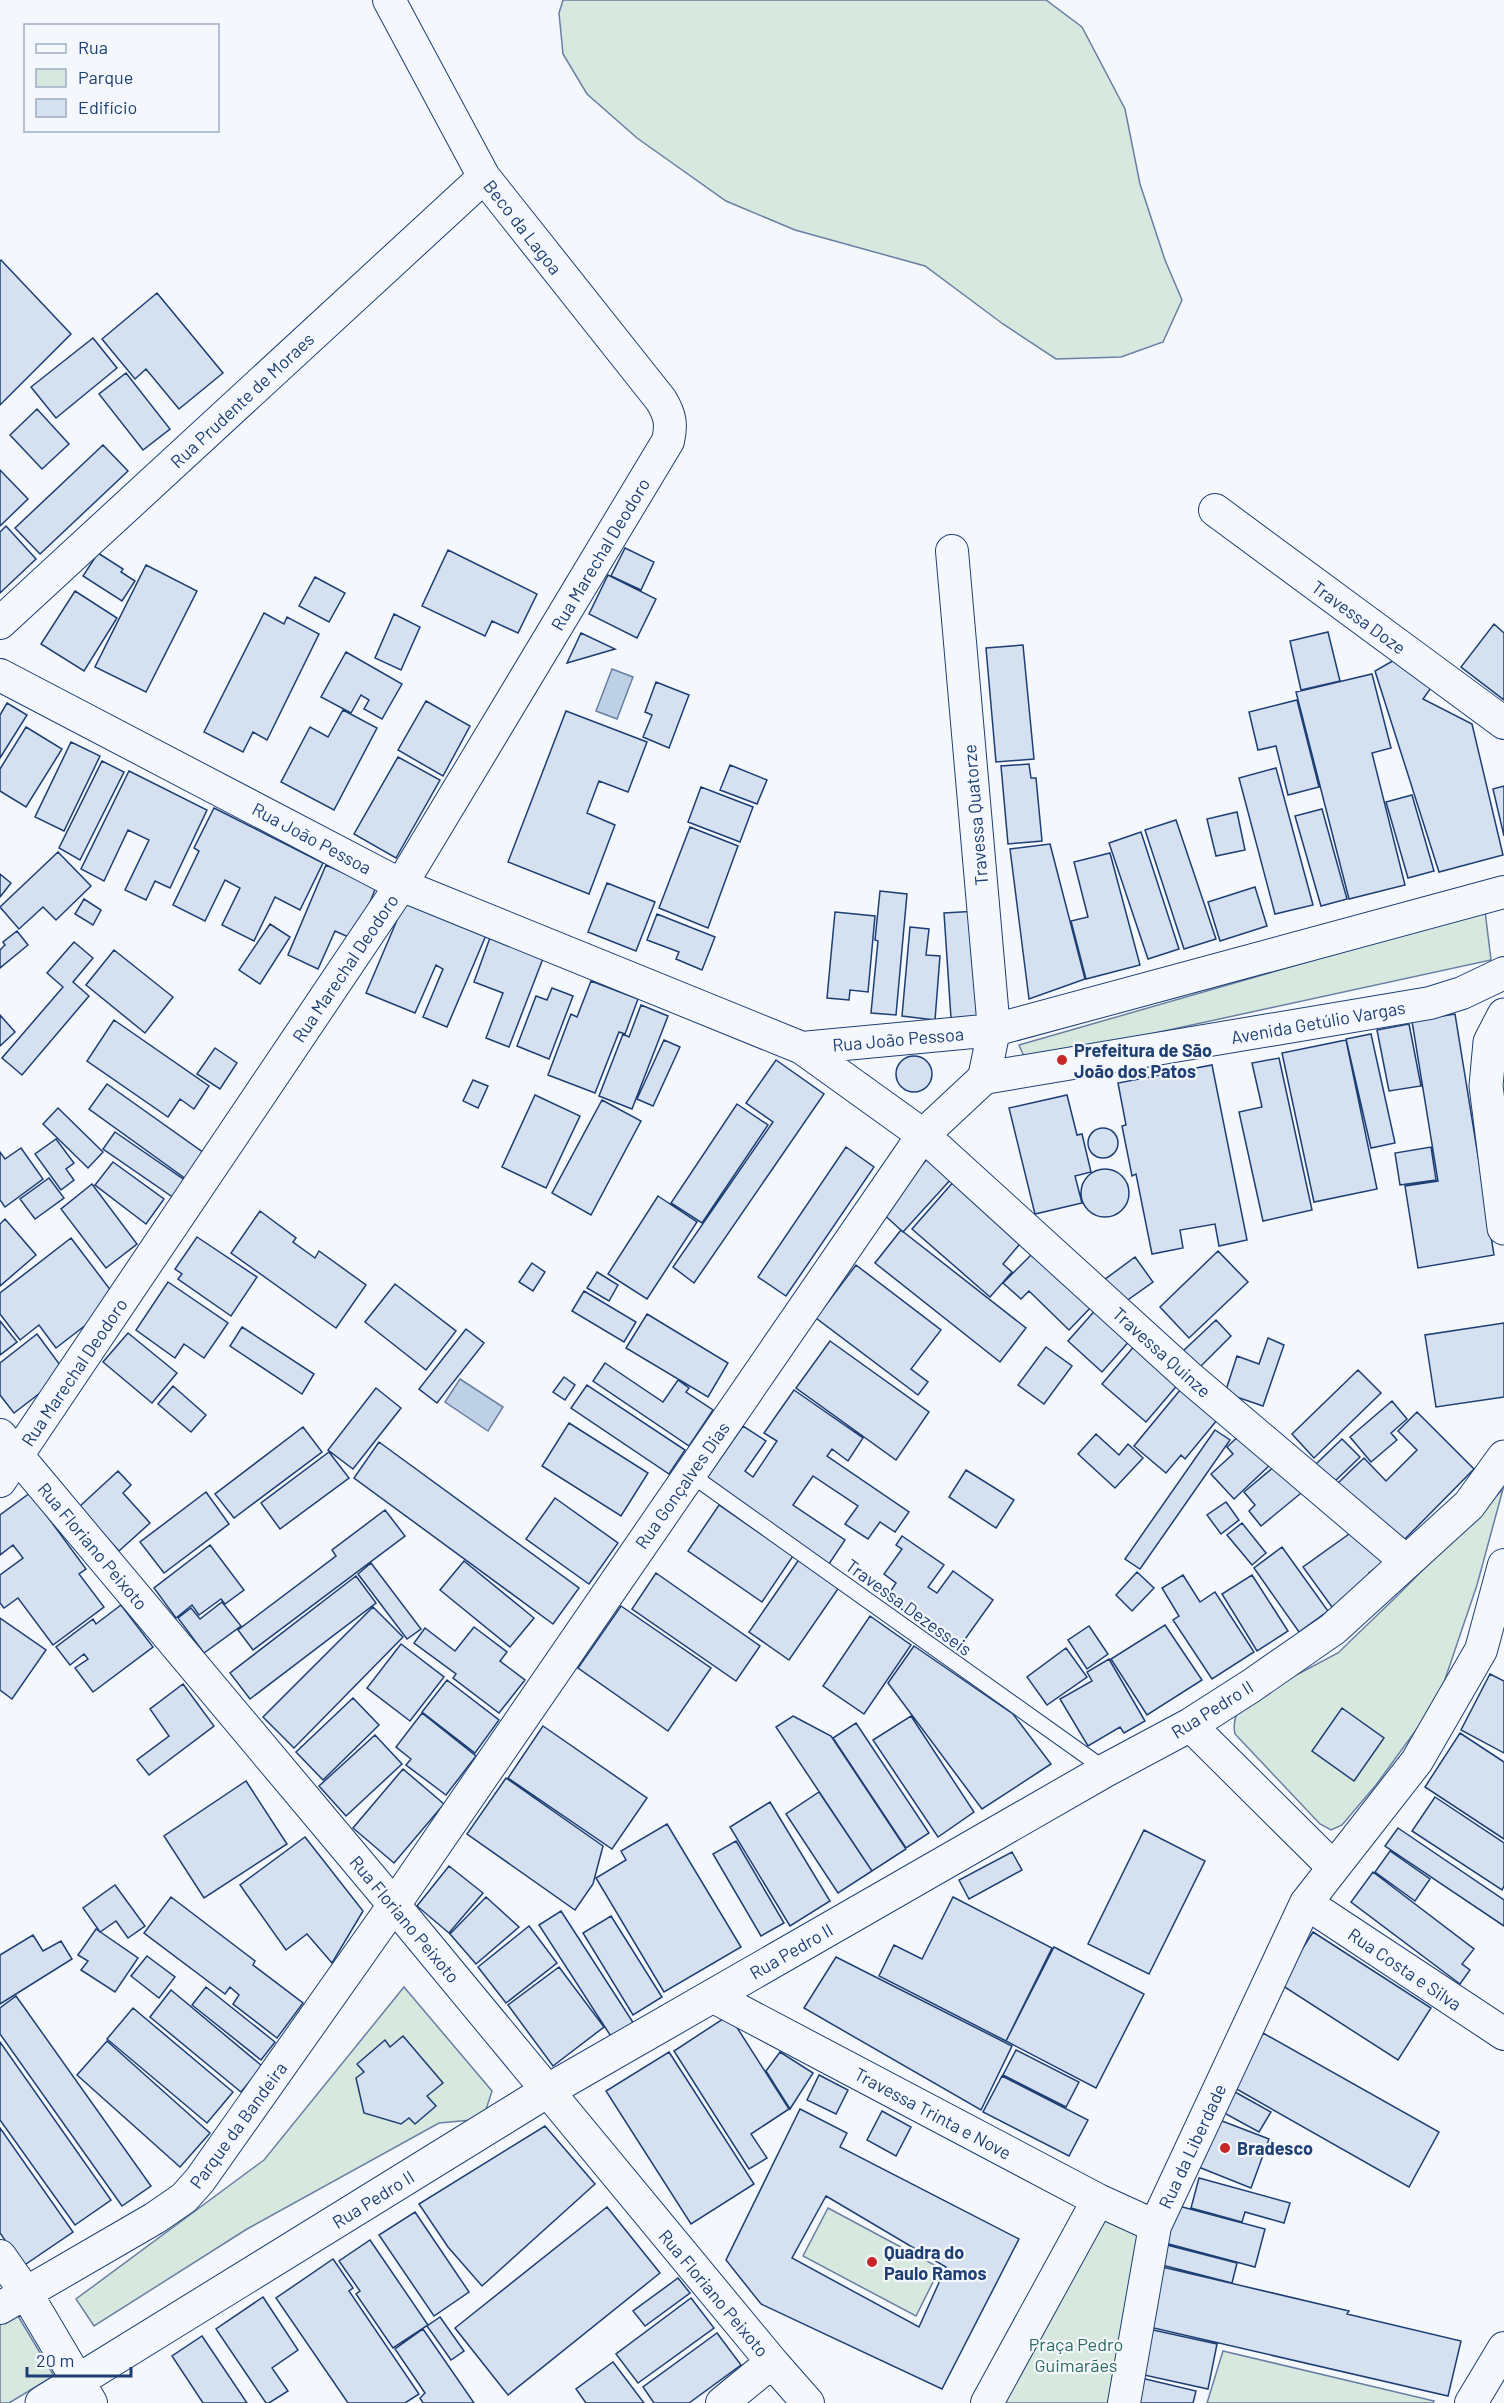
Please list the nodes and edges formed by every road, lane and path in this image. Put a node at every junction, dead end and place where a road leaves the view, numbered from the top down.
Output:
1 (388, 0) edge
2 (484, 177) junction
3 (668, 441) joint
4 (1215, 510) dead end
5 (952, 551) dead end
6 (0, 623) edge
7 (0, 675) edge
8 (1504, 723) edge
9 (401, 885) junction
10 (1504, 892) edge
11 (1504, 972) edge
12 (1504, 1014) edge
13 (994, 1030) junction
14 (802, 1048) junction
15 (984, 1078) junction
16 (923, 1135) junction
17 (1504, 1228) edge
18 (6, 1457) edge
19 (1504, 1457) edge
20 (690, 1474) junction
21 (1407, 1562) junction
22 (1504, 1565) edge
23 (1190, 1725) junction
24 (1106, 1770) junction
25 (1333, 1867) junction
26 (1306, 1903) junction
27 (394, 1905) junction
28 (712, 1996) junction
29 (1504, 2034) edge
30 (547, 2091) junction
31 (1098, 2200) junction
32 (1155, 2226) junction
33 (0, 2256) edge
34 (13, 2301) edge
35 (1504, 2348) edge
36 (771, 2362) junction
37 (85, 2392) edge
38 (42, 2403) edge
39 (722, 2403) edge
40 (808, 2403) edge
41 (987, 2403) edge
42 (1124, 2403) edge
43 (1471, 2403) edge

1 - 2 street, Beco da Lagoa
2 - 3 street, Beco da Lagoa
2 - 6 street, Rua Prudente de Moraes
3 - 9 street, Rua Marechal Deodoro
4 - 8 street, Travessa Doze
5 - 13 street, Travessa Quatorze
7 - 9 street, Rua João Pessoa
9 - 14 street, Rua João Pessoa
9 - 18 street, Rua Marechal Deodoro
10 - 13 street
11 - 15 street, Avenida Getúlio Vargas
12 - 17 street
13 - 14 street, Rua João Pessoa
13 - 15 street, Travessa Quatorze
14 - 16 street, Rua João Pessoa
15 - 16 street, Rua Gonçalves Dias
16 - 20 street, Rua Gonçalves Dias
16 - 21 street, Travessa Quinze
18 - 27 street, Rua Floriano Peixoto
19 - 21 street, Rua Pedro II
20 - 24 lane, Travessa Dezesseis
20 - 27 street, Rua Gonçalves Dias
21 - 23 street, Rua Pedro II
22 - 25 street, Rua da Liberdade
23 - 24 street, Rua Pedro II
23 - 25 street
24 - 28 street, Rua Pedro II
25 - 26 street, Rua da Liberdade
26 - 29 street, Rua Costa e Silva
26 - 32 street, Rua da Liberdade
27 - 30 street, Rua Floriano Peixoto
27 - 34 street, Parque da Bandeira
28 - 30 street, Rua Pedro II
28 - 31 street, Travessa Trinta e Nove
30 - 36 street, Rua Floriano Peixoto
30 - 37 street, Rua Pedro II
31 - 32 street, Travessa Trinta e Nove
31 - 41 street
32 - 42 street, Rua da Liberdade
33 - 34 street
34 - 37 street
35 - 43 street
36 - 39 street
36 - 40 street, Rua Floriano Peixoto
37 - 38 street, Rua Pedro II

